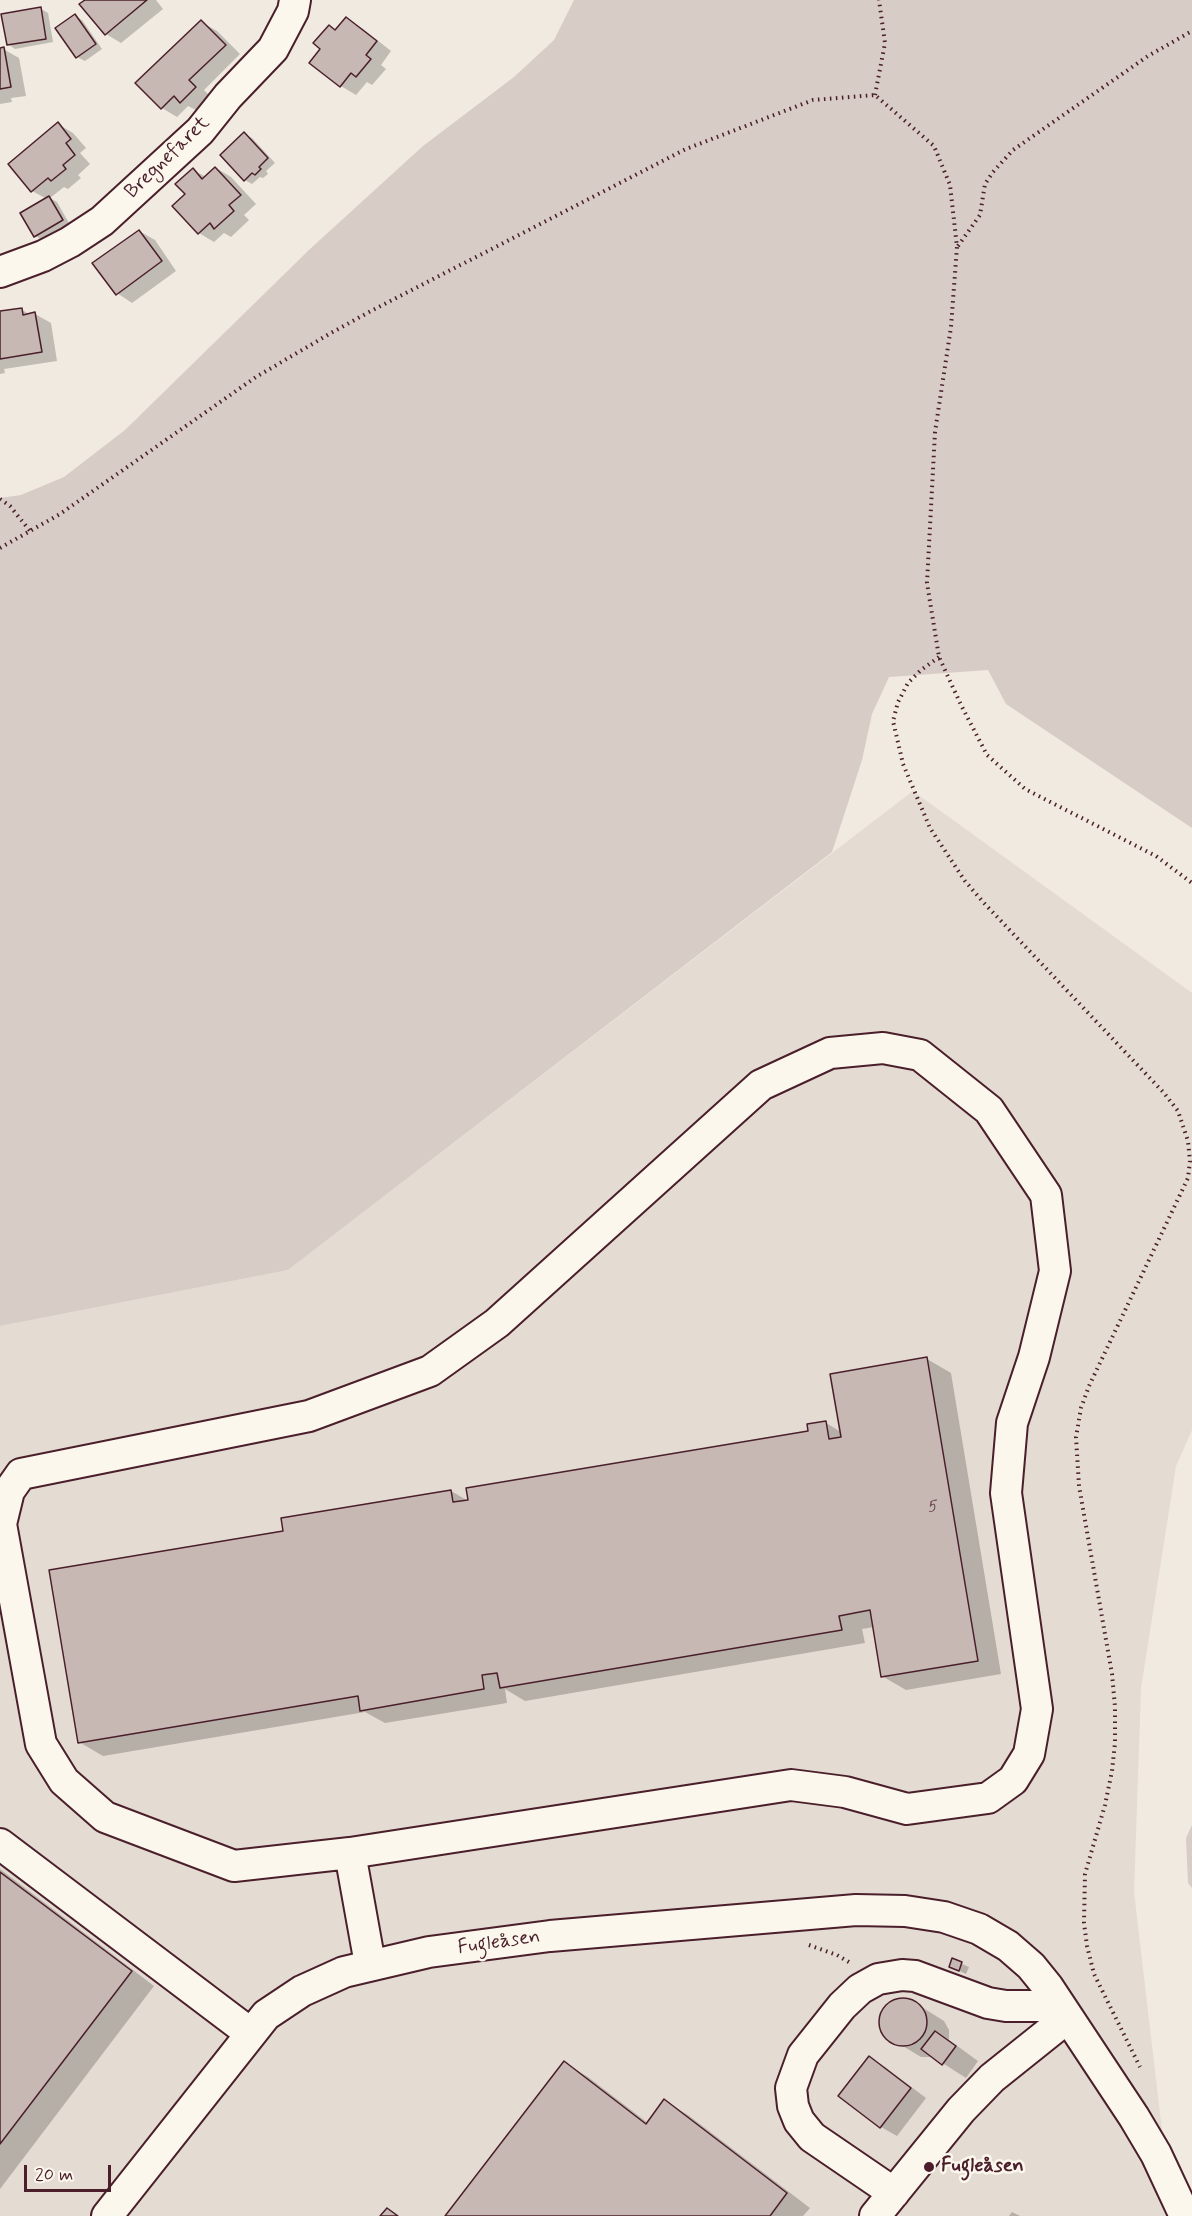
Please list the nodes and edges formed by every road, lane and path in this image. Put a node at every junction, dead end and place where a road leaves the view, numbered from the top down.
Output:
1 (295, 0) edge
2 (879, 0) edge
3 (1192, 30) edge
4 (876, 95) junction
5 (957, 247) junction
6 (0, 272) edge
7 (0, 499) edge
8 (30, 531) junction
9 (2, 547) edge
10 (939, 657) junction
11 (1192, 883) edge
12 (0, 1844) edge
13 (350, 1853) junction
14 (801, 1944) dead end
15 (370, 1964) junction
16 (878, 1979) junction
17 (1063, 2012) junction
18 (250, 2033) junction
19 (1140, 2068) dead end
20 (885, 2205) edge
21 (107, 2216) edge
22 (1185, 2216) edge

1 - 6 street, Bregnefaret
2 - 4 path
3 - 5 path
4 - 5 path
4 - 8 path
5 - 10 path
7 - 8 path
8 - 9 path
10 - 11 path
10 - 19 path
12 - 18 street
13 - 13 street
13 - 15 street
14 - 16 path
15 - 17 street, Fugleåsen
15 - 18 street, Fugleåsen
16 - 17 street
16 - 20 street
17 - 20 street
17 - 22 street, Fugleåsen
18 - 21 street, Fugleåsen

